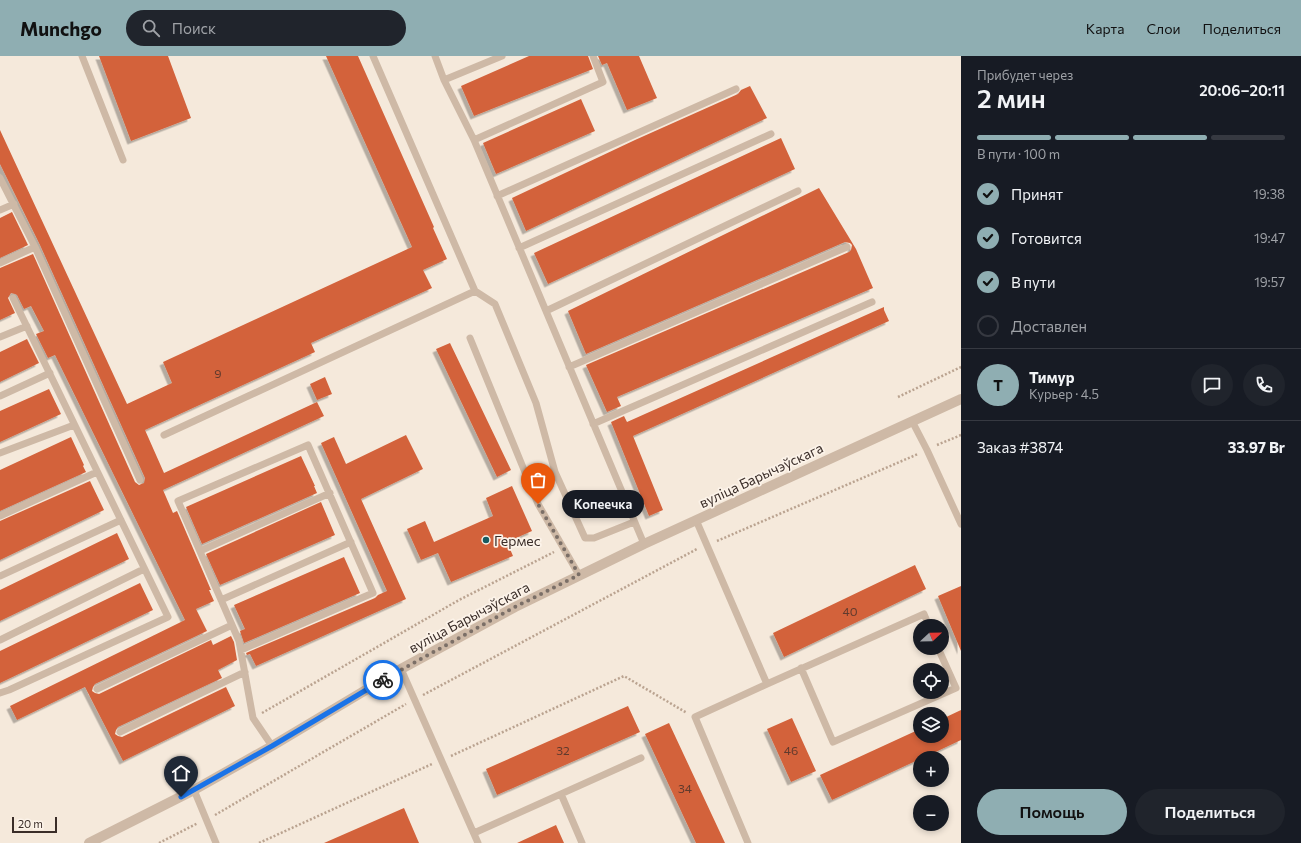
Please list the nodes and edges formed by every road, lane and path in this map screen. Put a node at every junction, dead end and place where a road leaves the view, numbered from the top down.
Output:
1 (82, 56) edge
2 (373, 56) edge
3 (435, 56) edge
4 (502, 56) edge
5 (593, 56) edge
6 (444, 80) junction
7 (736, 89) dead end
8 (771, 134) dead end
9 (474, 140) junction
10 (123, 160) dead end
11 (0, 178) edge
12 (798, 191) dead end
13 (497, 196) junction
14 (14, 204) junction
15 (0, 210) edge
16 (35, 247) junction
17 (847, 247) dead end
18 (519, 248) junction
19 (0, 263) edge
20 (475, 291) junction
21 (13, 298) dead end
22 (872, 302) dead end
23 (546, 311) junction
24 (27, 326) junction
25 (0, 337) edge
26 (470, 338) dead end
27 (569, 367) junction
28 (961, 367) edge
29 (50, 373) junction
30 (0, 396) edge
31 (898, 397) dead end
32 (961, 399) edge
33 (912, 421) junction
34 (593, 424) junction
35 (74, 425) junction
36 (164, 435) dead end
37 (961, 435) edge
38 (927, 450) junction
39 (0, 453) edge
40 (98, 472) junction
41 (140, 480) dead end
42 (330, 493) junction
43 (0, 516) edge
44 (121, 520) junction
45 (696, 520) junction
46 (634, 522) junction
47 (961, 524) edge
48 (351, 542) junction
49 (644, 544) junction
50 (706, 545) junction
51 (563, 548) junction
52 (200, 551) junction
53 (144, 569) junction
54 (579, 575) junction
55 (0, 576) edge
56 (221, 600) junction
57 (926, 619) edge
58 (232, 625) junction
59 (0, 640) edge
60 (241, 650) junction
61 (941, 655) edge
62 (801, 668) junction
63 (401, 669) junction
64 (245, 672) junction
65 (767, 684) junction
66 (97, 689) dead end
67 (0, 693) edge
68 (414, 700) junction
69 (695, 717) junction
70 (253, 718) junction
71 (120, 732) dead end
72 (272, 746) junction
73 (641, 758) dead end
74 (441, 760) junction
75 (194, 790) junction
76 (561, 794) junction
77 (206, 819) junction
78 (474, 833) junction
79 (89, 843) edge
80 (159, 843) edge
81 (216, 843) edge
82 (259, 843) edge
83 (478, 843) edge
84 (582, 843) edge
85 (748, 843) edge

1 - 10 lane
2 - 20 lane
3 - 6 lane
4 - 6 lane
5 - 9 lane
6 - 9 lane
7 - 13 lane
8 - 18 lane
9 - 13 lane
11 - 14 lane
12 - 23 lane
13 - 18 lane
14 - 15 lane
14 - 16 lane
16 - 19 lane
16 - 41 lane
17 - 27 lane
18 - 23 lane
20 - 36 lane
20 - 46 lane
21 - 24 lane
22 - 34 lane
23 - 27 lane
24 - 25 lane
24 - 29 lane
26 - 51 lane
27 - 34 lane
28 - 31 path
29 - 30 lane
29 - 35 lane
32 - 33 street, вуліца Барычэўскага
33 - 38 lane
33 - 45 street, вуліца Барычэўскага
34 - 46 lane
35 - 39 lane
35 - 40 lane
37 - 38 path
38 - 47 lane
38 - 50 path
40 - 43 lane
40 - 44 lane
42 - 48 lane
42 - 52 lane
42 - 52 lane
44 - 53 lane
44 - 55 lane
45 - 49 street, вуліца Барычэўскага
45 - 50 lane
46 - 49 lane
48 - 56 lane
48 - 60 lane
49 - 54 street, вуліца Барычэўскага
50 - 65 lane
50 - 68 path
51 - 54 lane
51 - 70 path
52 - 56 lane
53 - 59 lane
53 - 67 lane
54 - 63 street, вуліца Барычэўскага
56 - 58 lane
57 - 62 lane
58 - 60 lane
58 - 66 lane
60 - 64 lane
61 - 62 lane
62 - 65 lane
63 - 68 lane
63 - 72 street, вуліца Барычэўскага
64 - 70 lane
64 - 71 lane
65 - 69 lane
68 - 74 lane
68 - 77 path
69 - 74 path
69 - 85 lane
70 - 72 lane
72 - 75 street, вуліца Барычэўскага
73 - 76 lane
74 - 78 lane
74 - 82 path
75 - 77 lane
75 - 79 street, вуліца Барычэўскага
76 - 78 lane
76 - 84 lane
77 - 80 path
77 - 81 lane
78 - 83 lane

